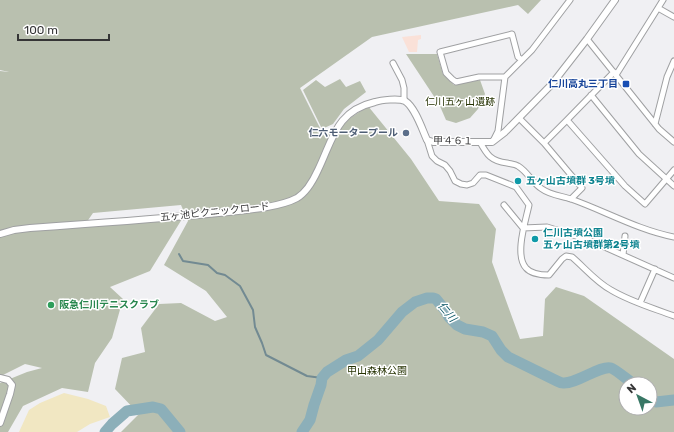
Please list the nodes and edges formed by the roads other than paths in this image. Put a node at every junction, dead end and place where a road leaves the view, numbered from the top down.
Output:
1 (570, 0) edge
2 (615, 0) edge
3 (663, 0) edge
4 (658, 8) junction
5 (674, 17) edge
6 (587, 39) junction
7 (522, 60) junction
8 (674, 61) edge
9 (393, 63) dead end
10 (615, 73) junction
11 (505, 77) junction
12 (591, 95) junction
13 (404, 100) junction
14 (519, 118) junction
15 (567, 120) junction
16 (655, 124) junction
17 (427, 140) junction
18 (480, 142) junction
19 (492, 142) junction
20 (674, 142) edge
21 (544, 143) junction
22 (674, 170) edge
23 (666, 179) junction
24 (674, 186) edge
25 (570, 199) junction
26 (504, 205) dead end
27 (523, 228) junction
28 (0, 234) edge
29 (625, 236) dead end
30 (674, 237) edge
31 (623, 255) junction
32 (655, 269) junction
33 (674, 278) edge
34 (640, 303) junction
35 (674, 316) edge
36 (0, 378) edge
37 (0, 423) edge

1 - 7 street
2 - 6 street
3 - 4 street
4 - 5 street
4 - 10 street
6 - 10 street
6 - 14 street
7 - 11 street
7 - 11 street
8 - 16 street
9 - 13 street
10 - 12 street
10 - 16 street
11 - 19 street
12 - 15 street
12 - 23 street
13 - 17 street
13 - 28 street, 五ヶ池ピクニックロード
14 - 19 street
14 - 21 street
15 - 21 street
15 - 23 street
16 - 20 street
17 - 18 street, 甲４６１
17 - 27 street
18 - 19 street, 甲４６１
18 - 25 street
21 - 25 street
22 - 23 street
23 - 24 street
25 - 30 street
26 - 27 street
27 - 31 street
27 - 34 street
29 - 31 street
31 - 32 street
32 - 33 street
32 - 34 street
34 - 35 street
36 - 37 street

